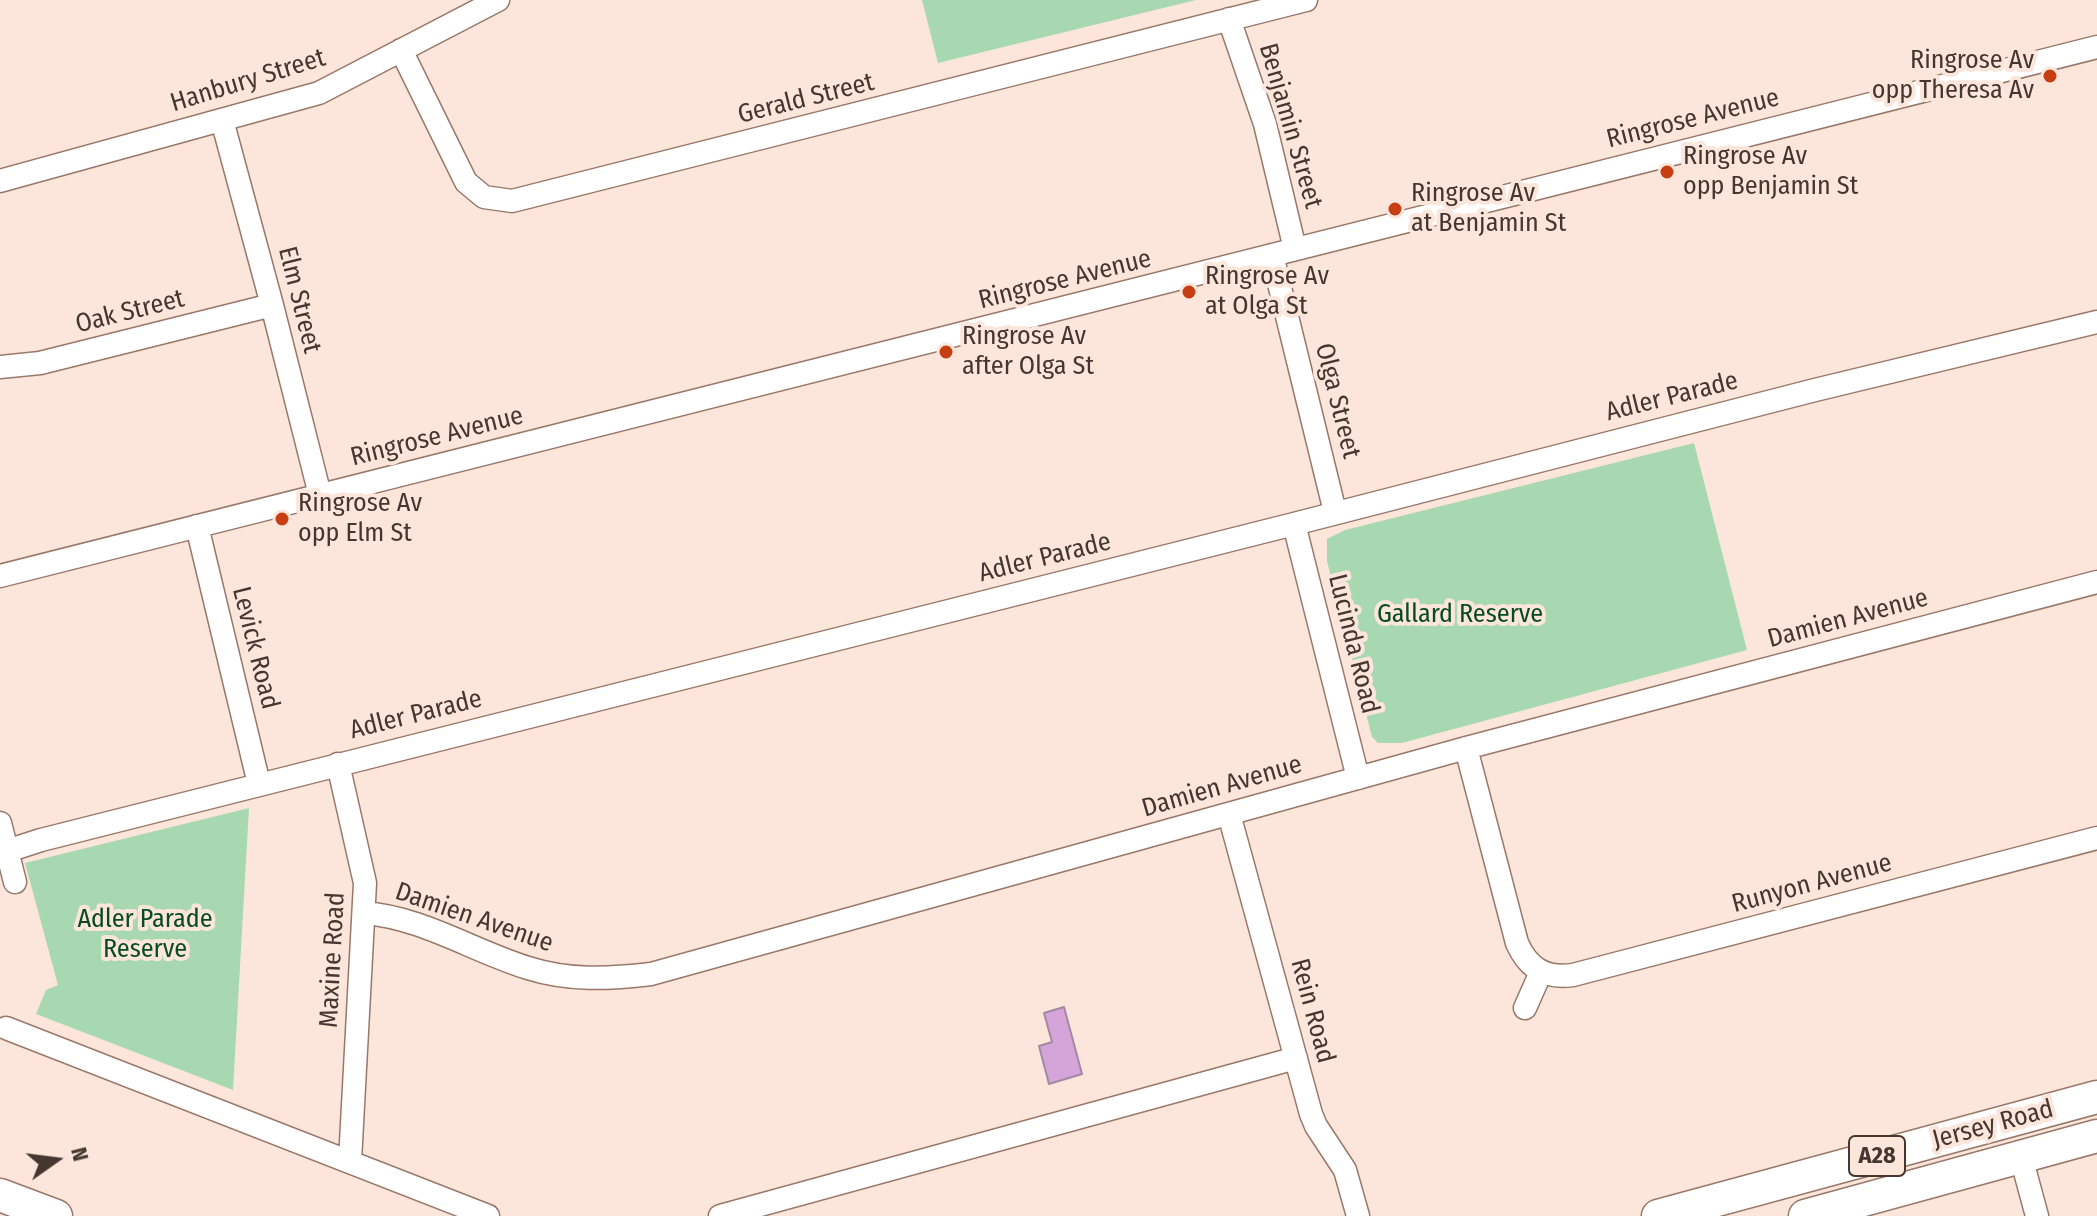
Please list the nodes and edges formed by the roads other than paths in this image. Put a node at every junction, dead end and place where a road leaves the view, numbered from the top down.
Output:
1 (498, 0) edge
2 (1306, 0) edge
3 (1229, 19) junction
4 (2097, 47) edge
5 (401, 50) junction
6 (222, 120) junction
7 (0, 181) edge
8 (1295, 249) junction
9 (1272, 255) junction
10 (272, 305) junction
11 (2097, 322) edge
12 (0, 367) edge
13 (320, 495) junction
14 (1335, 512) junction
15 (1294, 524) junction
16 (197, 526) junction
17 (0, 576) edge
18 (2097, 582) edge
19 (1466, 748) junction
20 (338, 764) junction
21 (1358, 778) junction
22 (259, 784) junction
23 (1229, 814) junction
24 (0, 823) edge
25 (2097, 838) edge
26 (7, 851) junction
27 (15, 882) dead end
28 (364, 913) junction
29 (1541, 972) junction
30 (1525, 1008) dead end
31 (6, 1028) dead end
32 (1296, 1058) junction
33 (2097, 1097) edge
34 (2097, 1136) edge
35 (2021, 1157) junction
36 (350, 1161) junction
37 (0, 1195) edge
38 (56, 1216) edge
39 (488, 1216) edge
40 (720, 1216) edge
41 (1358, 1216) edge
42 (1658, 1216) edge
43 (1805, 1216) edge
44 (2037, 1216) edge

1 - 5 street, Hanbury Street
2 - 3 street, Gerald Street
3 - 5 street, Gerald Street
3 - 8 street, Benjamin Street
4 - 8 street, Ringrose Avenue
5 - 6 street, Hanbury Street
6 - 7 street, Hanbury Street
6 - 10 street, Elm Street
8 - 9 street, Ringrose Avenue
9 - 13 street, Ringrose Avenue
9 - 14 street, Olga Street
10 - 12 street, Oak Street
10 - 13 street, Elm Street
11 - 14 street, Adler Parade
13 - 16 street, Ringrose Avenue
14 - 15 street, Adler Parade
15 - 20 street, Adler Parade
15 - 21 street, Lucinda Road
16 - 17 street, Ringrose Avenue
16 - 22 street, Levick Road
18 - 19 street, Damien Avenue
19 - 21 street, Damien Avenue
19 - 29 street
20 - 22 street, Adler Parade
20 - 28 street, Maxine Road
21 - 23 street, Damien Avenue
22 - 26 street, Adler Parade
23 - 28 street, Damien Avenue
23 - 32 street, Rein Road
24 - 26 street
25 - 29 street, Runyon Avenue
26 - 27 street
28 - 36 street, Maxine Road
29 - 30 street
31 - 36 street
32 - 40 street
32 - 41 street, Rein Road
33 - 42 highway, Jersey Road / A28
34 - 35 highway, Jersey Road / A28
35 - 43 highway, Jersey Road / A28
35 - 44 street
36 - 39 street
37 - 38 highway

